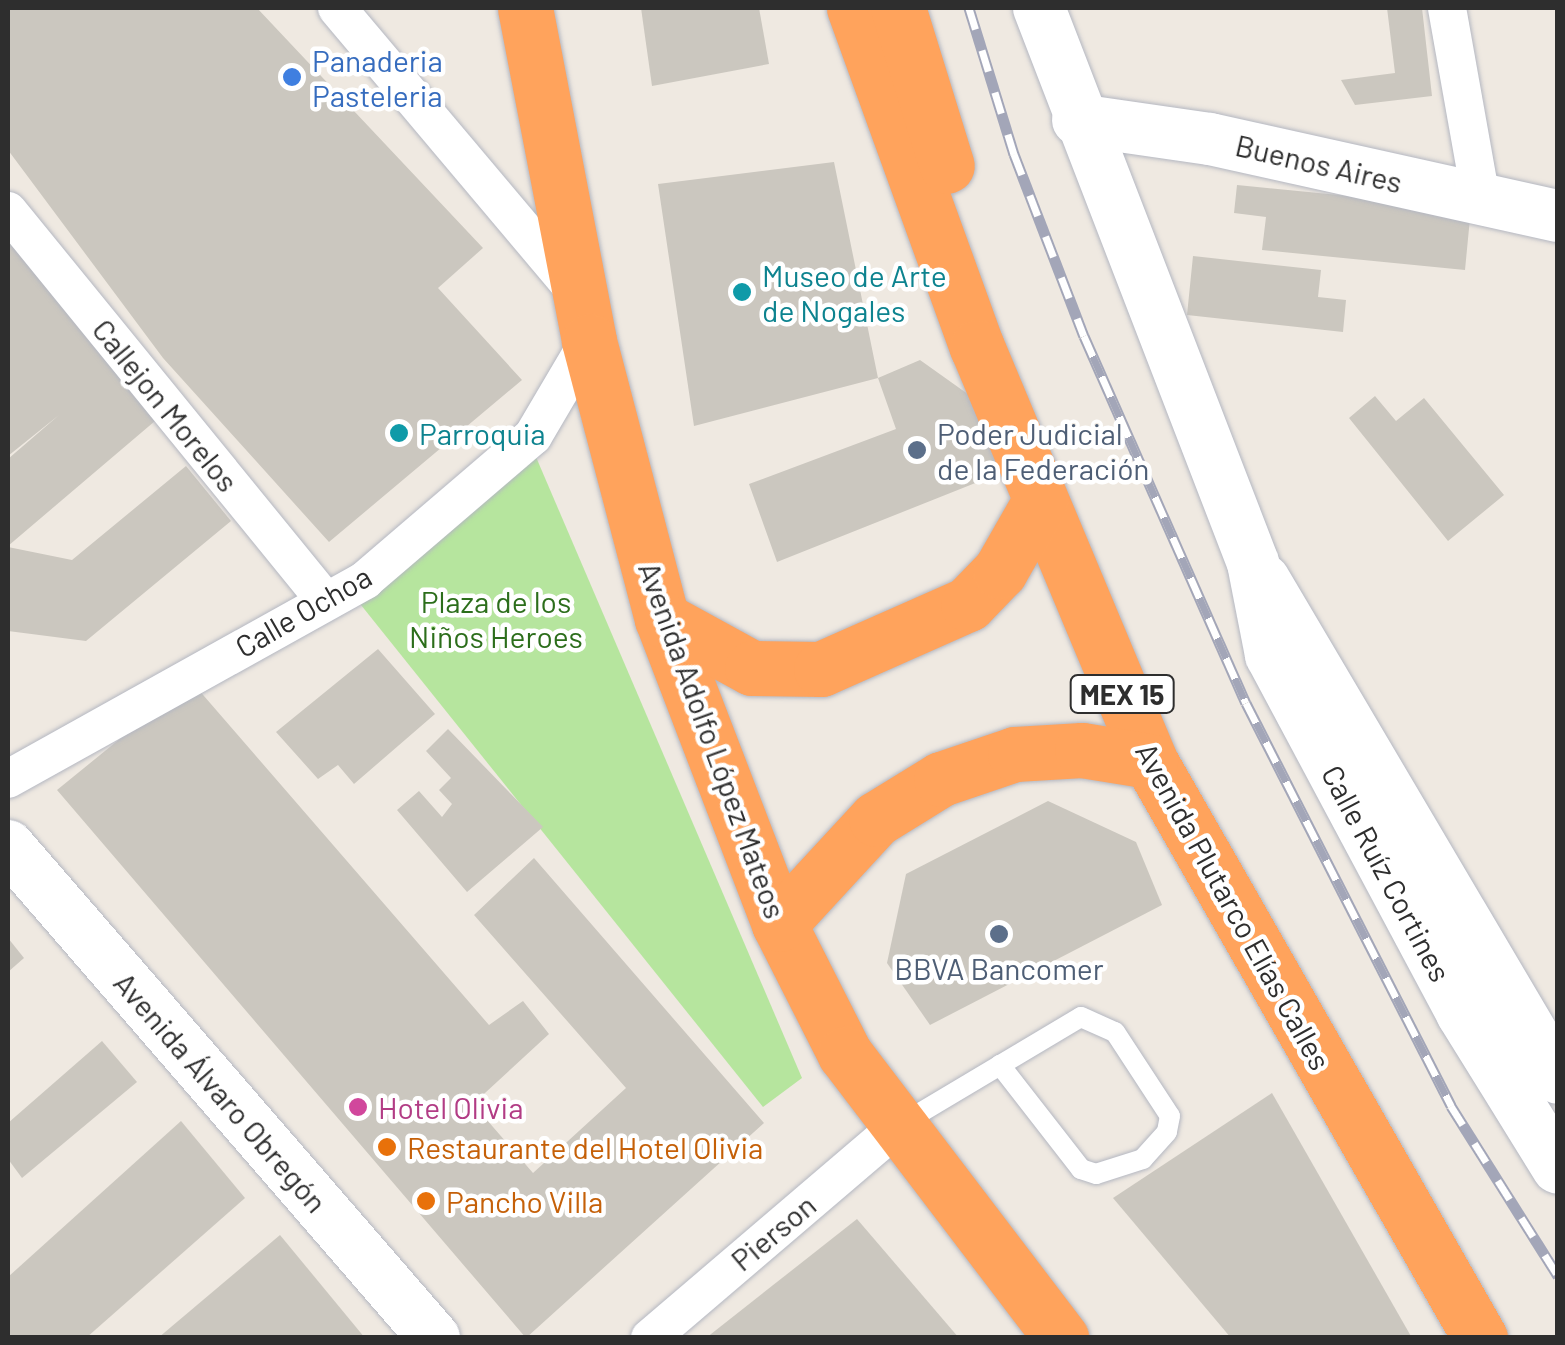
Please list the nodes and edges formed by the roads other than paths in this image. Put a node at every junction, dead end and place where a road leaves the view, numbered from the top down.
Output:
1 (337, 8) edge
2 (525, 8) edge
3 (854, 8) edge
4 (898, 8) edge
5 (1039, 8) edge
6 (1446, 8) edge
7 (1078, 120) junction
8 (1480, 199) junction
9 (8, 212) edge
10 (1558, 216) edge
11 (585, 320) junction
12 (1040, 501) junction
13 (1253, 563) junction
14 (324, 600) junction
15 (662, 619) junction
16 (1150, 761) junction
17 (8, 779) edge
18 (8, 846) edge
19 (779, 924) junction
20 (1000, 1066) junction
21 (1558, 1078) edge
22 (897, 1127) junction
23 (1558, 1168) edge
24 (434, 1338) edge
25 (650, 1338) edge
26 (1062, 1338) edge
27 (1480, 1338) edge
28 (1501, 1338) edge

1 - 11 street
2 - 11 highway, Avenida Adolfo López Mateos
3 - 12 highway, Avenida Plutarco Elías Calles / MEX 15
4 - 28 highway
5 - 7 street, Calle Ruíz Cortines
6 - 8 street
7 - 8 street, Buenos Aires
7 - 13 street, Calle Ruíz Cortines
8 - 10 street, Buenos Aires
9 - 14 street, Callejon Morelos
11 - 14 street, Calle Ochoa
11 - 15 highway, Avenida Adolfo López Mateos
12 - 15 highway
12 - 16 highway, Avenida Plutarco Elías Calles / MEX 15
13 - 21 street, Calle Ruíz Cortines
13 - 23 street, Calle Ruíz Cortines
14 - 17 street, Calle Ochoa
15 - 19 highway, Avenida Adolfo López Mateos
16 - 19 highway
16 - 27 highway, Avenida Plutarco Elías Calles / MEX 15
18 - 24 street, Avenida Álvaro Obregón
19 - 22 highway, Avenida Adolfo López Mateos
20 - 20 lane
20 - 22 lane
22 - 25 street, Pierson
22 - 26 highway, Avenida Adolfo López Mateos

